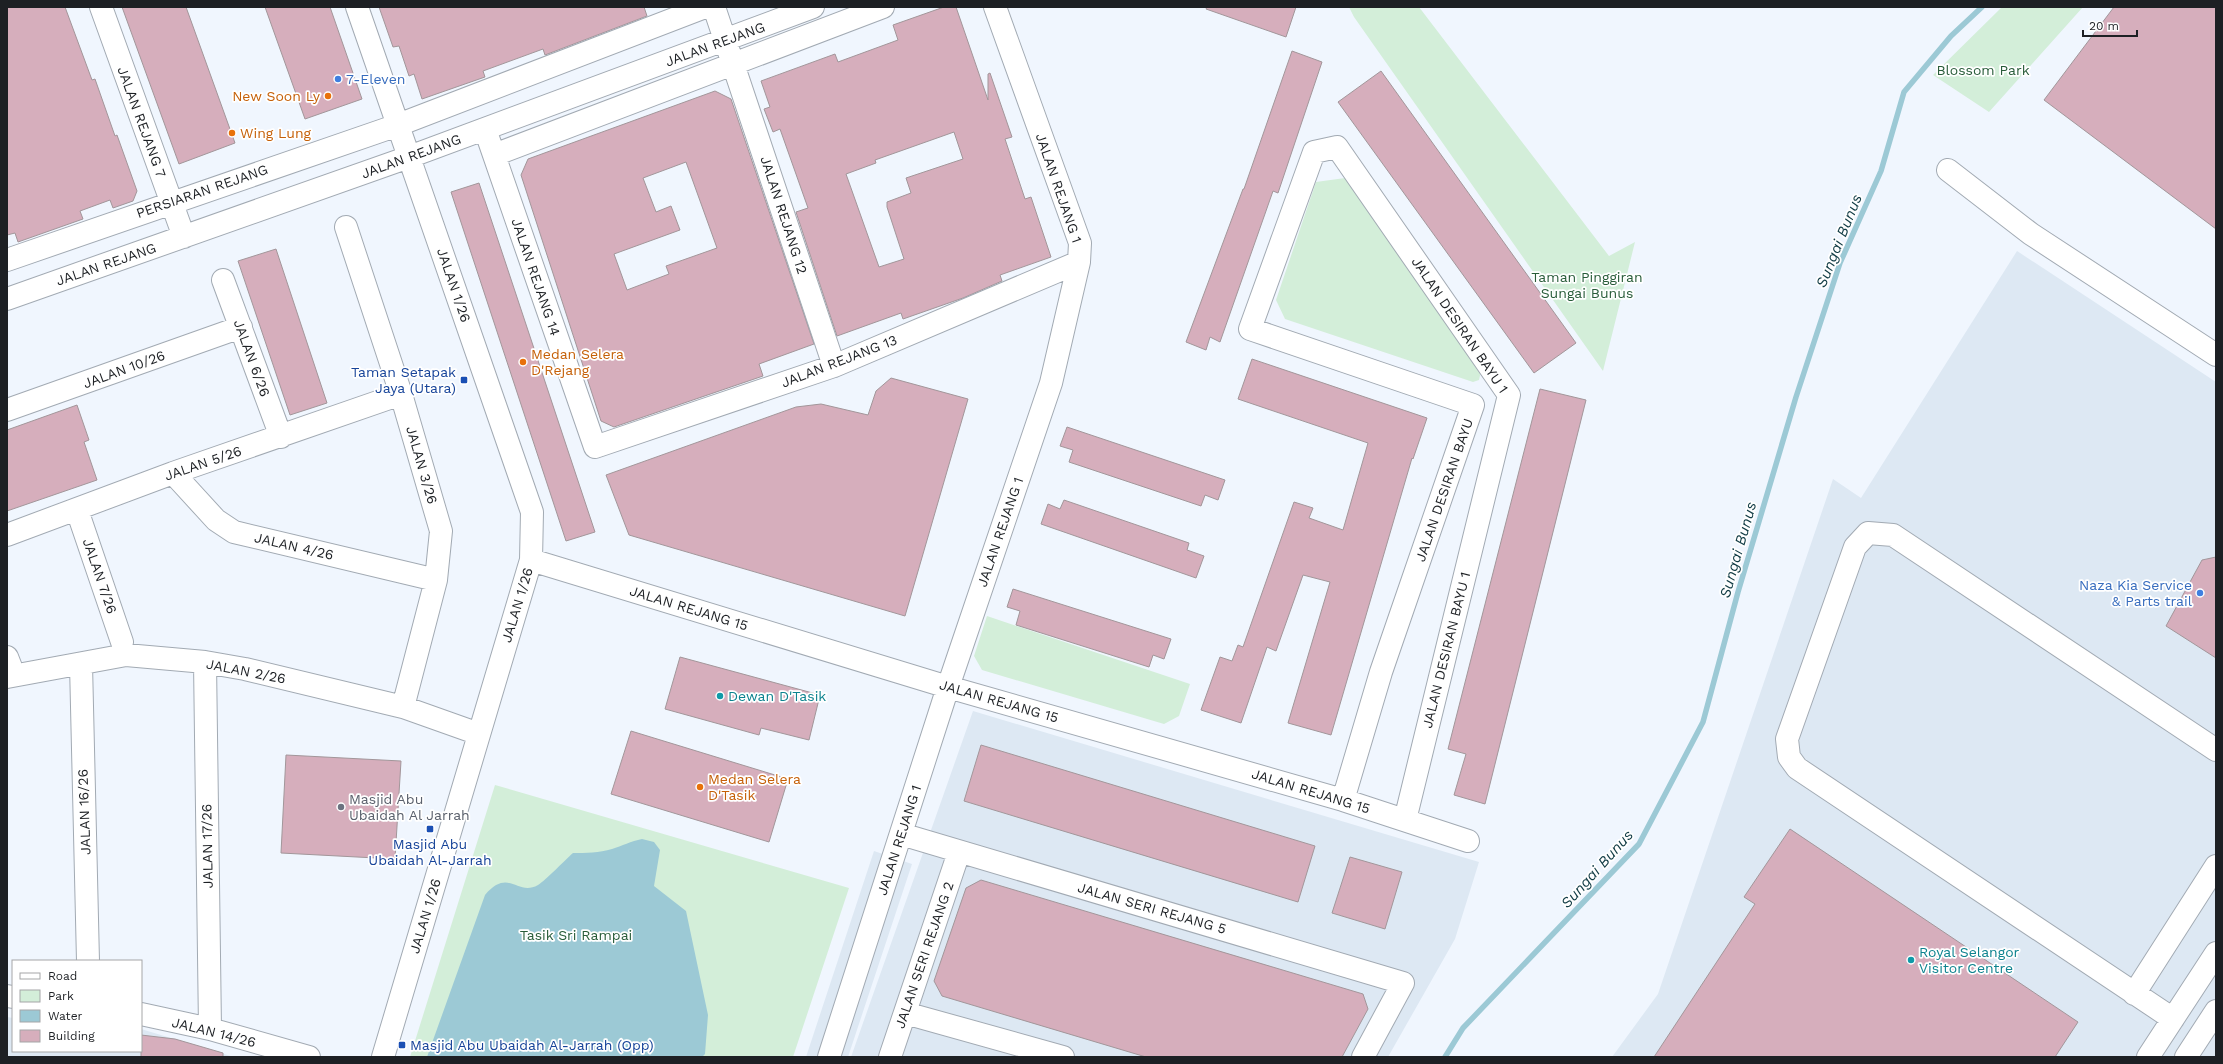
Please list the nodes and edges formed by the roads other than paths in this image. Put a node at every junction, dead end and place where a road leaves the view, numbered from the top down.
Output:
1 (101, 7) edge
2 (357, 7) edge
3 (705, 7) edge
4 (714, 7) edge
5 (813, 7) edge
6 (883, 7) edge
7 (995, 7) edge
8 (726, 40) junction
9 (734, 64) junction
10 (398, 125) junction
11 (485, 129) junction
12 (494, 155) junction
13 (409, 157) junction
14 (1948, 170) dead end
15 (172, 202) junction
16 (346, 228) dead end
17 (184, 236) junction
18 (7, 260) edge
19 (1079, 262) junction
20 (223, 280) dead end
21 (7, 299) edge
22 (241, 327) junction
23 (1250, 329) joint
24 (2216, 355) edge
25 (834, 366) junction
26 (401, 394) junction
27 (1509, 395) junction
28 (1473, 405) junction
29 (7, 410) edge
30 (281, 437) junction
31 (595, 448) joint
32 (173, 473) junction
33 (77, 510) junction
34 (7, 535) edge
35 (531, 560) junction
36 (436, 580) junction
37 (122, 642) dead end
38 (205, 662) junction
39 (81, 664) junction
40 (9, 670) edge
41 (948, 687) junction
42 (403, 707) junction
43 (479, 734) junction
44 (2216, 750) edge
45 (1343, 800) junction
46 (1405, 820) junction
47 (901, 834) junction
48 (1468, 841) dead end
49 (959, 852) junction
50 (2216, 866) edge
51 (2216, 953) edge
52 (88, 960) edge
53 (2134, 994) junction
54 (2216, 1011) edge
55 (905, 1013) junction
56 (142, 1014) edge
57 (2173, 1019) junction
58 (210, 1029) junction
59 (309, 1057) edge
60 (383, 1057) edge
61 (829, 1057) edge
62 (890, 1057) edge
63 (1063, 1057) edge
64 (1363, 1057) edge
65 (2148, 1057) edge
66 (2186, 1057) edge

1 - 15 street, JALAN REJANG 7
2 - 10 street, JALAN 1/26
3 - 10 street, PERSIARAN REJANG
4 - 8 street, JALAN REJANG 12
5 - 8 street, JALAN REJANG
6 - 9 street
7 - 19 street, JALAN REJANG 1
8 - 9 street, JALAN REJANG 12
8 - 11 street, JALAN REJANG
9 - 12 street
9 - 25 street, JALAN REJANG 12
10 - 13 street, JALAN 1/26
10 - 15 street, PERSIARAN REJANG
11 - 12 street, JALAN REJANG 14
11 - 13 street, JALAN REJANG
12 - 31 street, JALAN REJANG 14
13 - 17 street, JALAN REJANG
13 - 35 street, JALAN 1/26
14 - 24 street
15 - 17 street, JALAN REJANG 7
15 - 18 street, PERSIARAN REJANG
16 - 26 street, JALAN 3/26
17 - 21 street, JALAN REJANG
19 - 25 street, JALAN REJANG 13
19 - 41 street, JALAN REJANG 1
20 - 22 street, JALAN 6/26
22 - 29 street, JALAN 10/26
22 - 30 street, JALAN 6/26
23 - 27 street, JALAN DESIRAN BAYU 1
23 - 28 street, JALAN DESIRAN BAYU
25 - 31 street, JALAN REJANG 13
26 - 30 street, JALAN 5/26
26 - 36 street, JALAN 3/26
27 - 28 street
27 - 46 street, JALAN DESIRAN BAYU 1
28 - 45 street, JALAN DESIRAN BAYU
30 - 32 street, JALAN 5/26
32 - 33 street, JALAN 5/26
32 - 36 street, JALAN 4/26
33 - 34 street, JALAN 5/26
33 - 37 street, JALAN 7/26
35 - 41 street, JALAN REJANG 15
35 - 43 street, JALAN 1/26
36 - 42 street, JALAN 3/26
38 - 39 street, JALAN 2/26
38 - 42 street, JALAN 2/26
38 - 58 street, JALAN 17/26
39 - 40 street, JALAN 2/26
39 - 52 street, JALAN 16/26
41 - 45 street, JALAN REJANG 15
41 - 47 street, JALAN REJANG 1
42 - 43 street, JALAN 2/26
43 - 60 street, JALAN 1/26
44 - 53 street
45 - 46 street, JALAN REJANG 15
46 - 48 street, JALAN REJANG 15
47 - 49 street, JALAN SERI REJANG 5
47 - 61 street, JALAN REJANG 1
49 - 55 street, JALAN SERI REJANG 2
49 - 64 street, JALAN SERI REJANG 5
50 - 53 street
51 - 57 street
53 - 57 street
54 - 66 street
55 - 62 street, JALAN SERI REJANG 2
55 - 63 street
56 - 58 street, JALAN 14/26
57 - 65 street
58 - 59 street, JALAN 14/26

